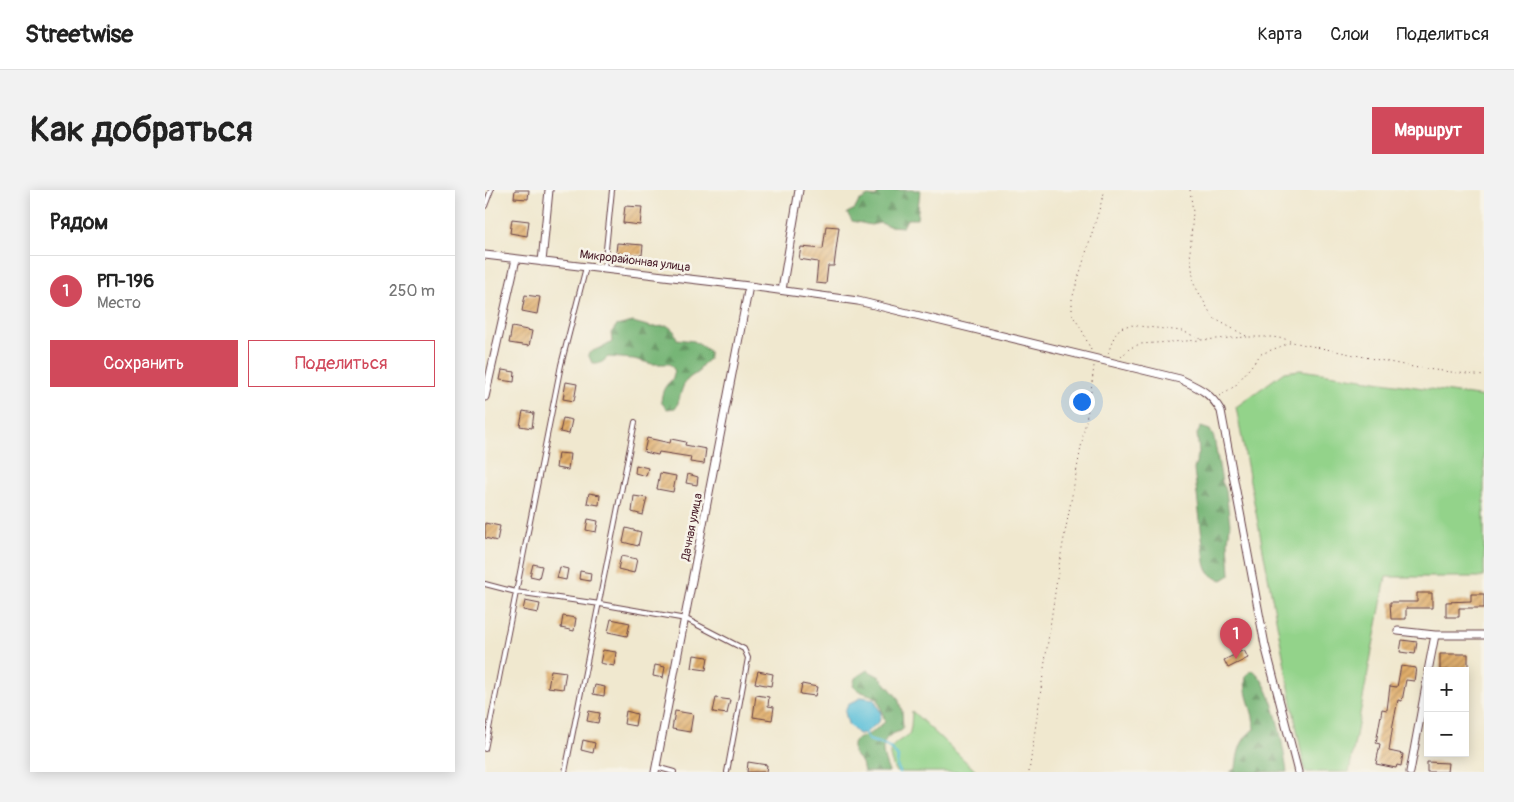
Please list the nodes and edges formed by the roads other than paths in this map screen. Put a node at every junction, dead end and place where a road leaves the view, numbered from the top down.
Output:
1 (491, 190) edge
2 (549, 190) edge
3 (612, 190) edge
4 (799, 190) edge
5 (485, 206) edge
6 (485, 255) edge
7 (516, 259) junction
8 (542, 262) junction
9 (586, 267) junction
10 (604, 269) junction
11 (749, 286) junction
12 (782, 290) junction
13 (485, 397) edge
14 (635, 422) dead end
15 (485, 584) edge
16 (516, 592) junction
17 (600, 604) junction
18 (686, 620) junction
19 (1398, 631) dead end
20 (1435, 635) junction
21 (1484, 635) edge
22 (1430, 667) edge
23 (1424, 697) edge
24 (485, 749) edge
25 (656, 770) edge
26 (565, 772) edge
27 (674, 772) edge
28 (727, 772) edge
29 (1298, 772) edge
30 (1410, 772) edge

1 - 5 lane
2 - 8 street
3 - 10 lane
4 - 12 street
6 - 7 street, Микрорайонная улица
7 - 8 street, Микрорайонная улица
7 - 13 street
8 - 9 street, Микрорайонная улица
9 - 10 street, Микрорайонная улица
9 - 16 lane
10 - 11 street, Микрорайонная улица
11 - 12 street, Микрорайонная улица
11 - 18 street, Дачная улица
12 - 29 street, Микрорайонная улица
14 - 17 lane
15 - 16 lane
16 - 17 lane
16 - 24 lane
17 - 18 lane
17 - 26 lane
18 - 25 street, Дачная улица
18 - 28 lane
19 - 20 street
20 - 21 street
20 - 22 street
23 - 30 street
25 - 27 lane

